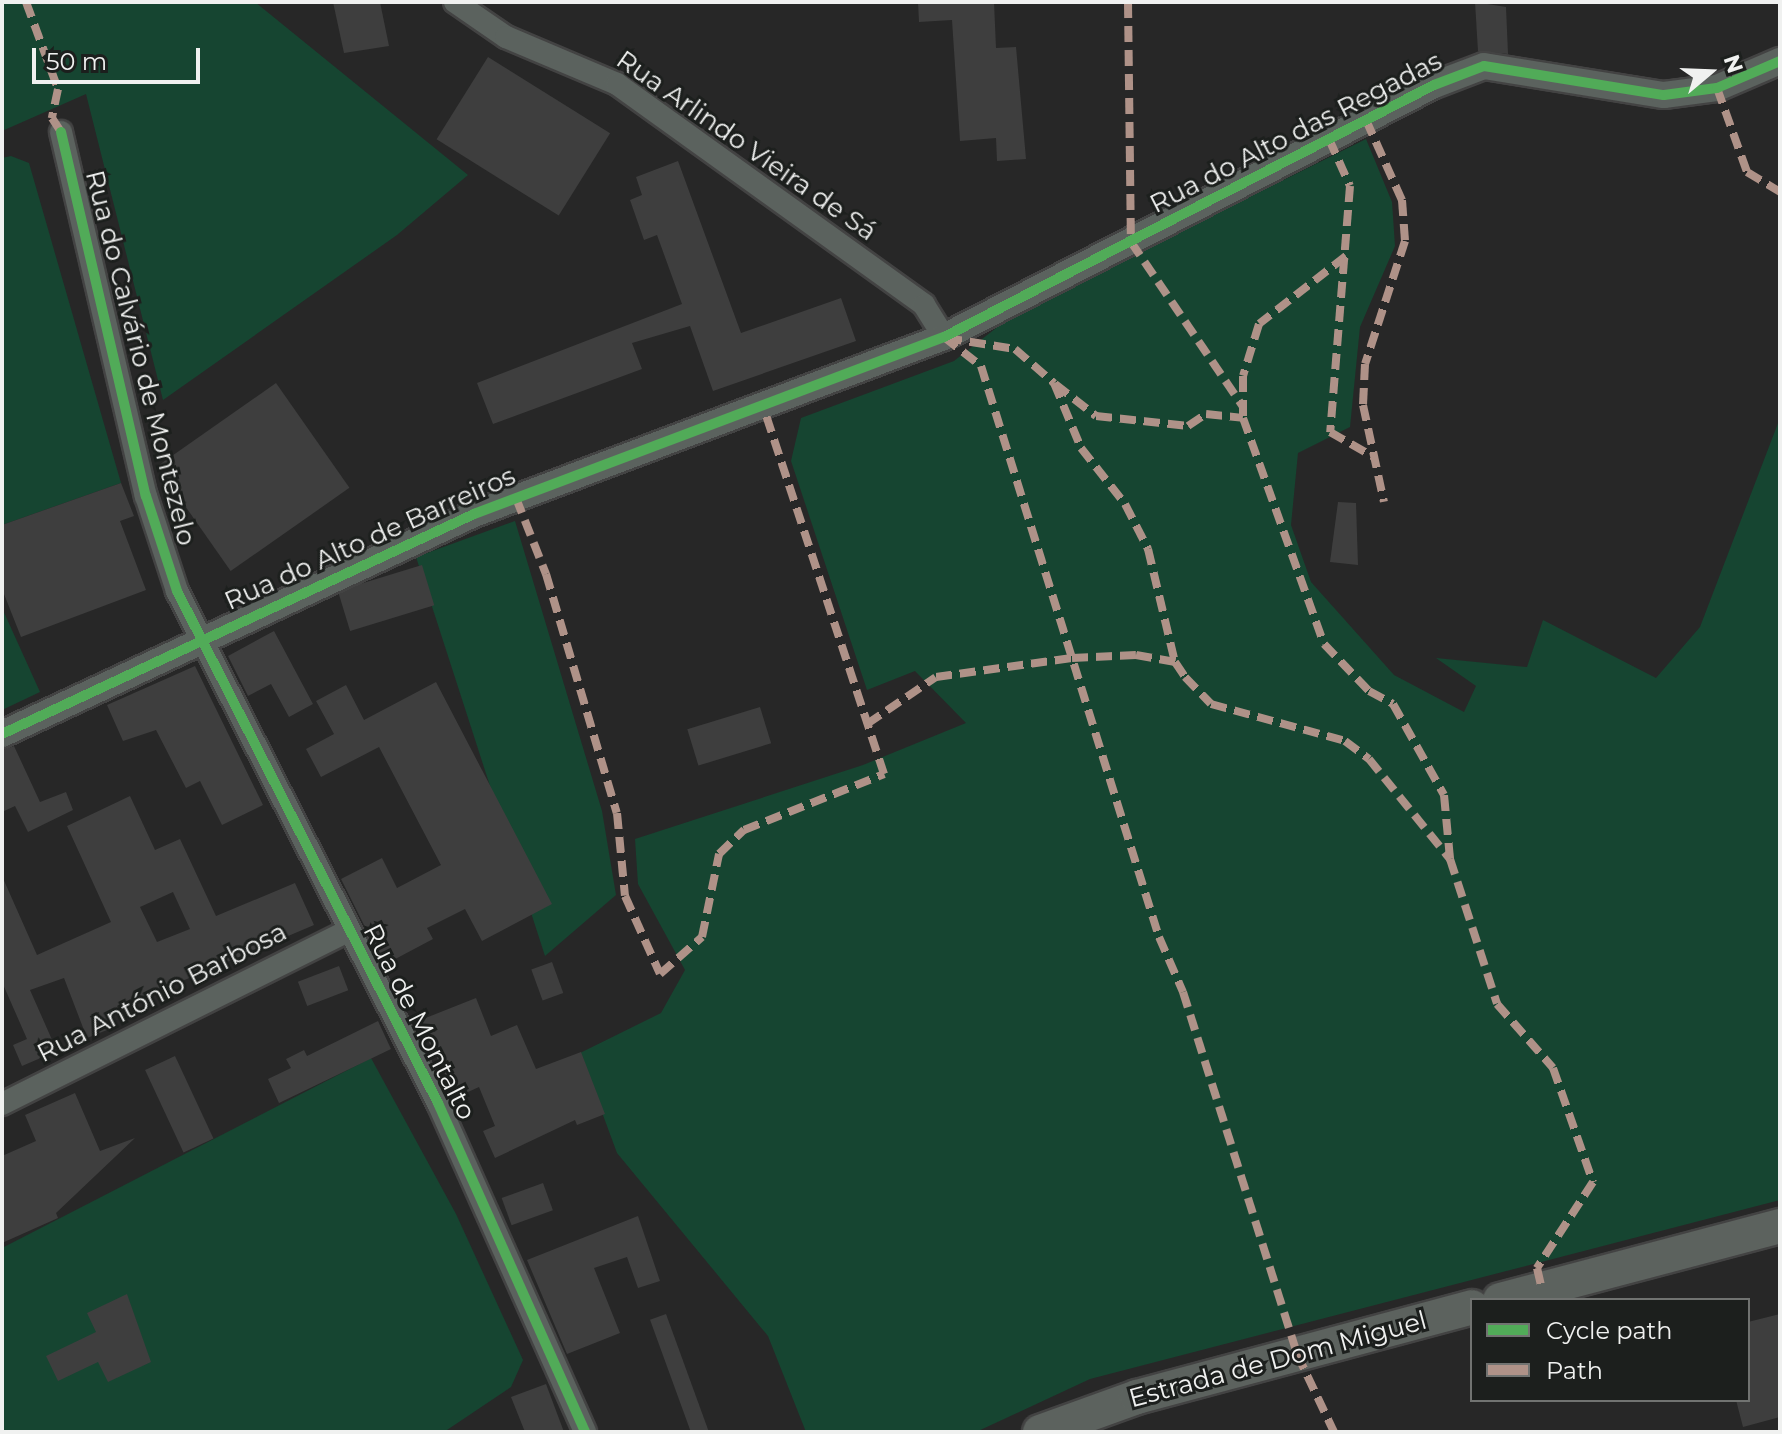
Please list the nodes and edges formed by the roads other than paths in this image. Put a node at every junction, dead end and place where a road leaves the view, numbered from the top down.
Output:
1 (455, 2) edge
2 (1780, 61) edge
3 (61, 132) dead end
4 (944, 337) junction
5 (197, 639) junction
6 (2, 734) edge
7 (348, 931) junction
8 (2, 1104) edge
9 (2, 1115) edge
10 (2, 1125) edge
11 (1780, 1226) edge
12 (1508, 1298) edge
13 (1470, 1308) edge
14 (585, 1432) edge
15 (1040, 1432) edge

1 - 4 street, Rua Arlindo Vieira de Sá
2 - 4 street, Rua do Alto das Regadas
3 - 5 street, Rua do Calvário de Montezelo
4 - 5 street, Rua do Alto de Barreiros
5 - 6 street, Rua do Alto de Barreiros
5 - 7 street, Rua de Montalto
7 - 8 street, Rua António Barbosa
7 - 14 street, Rua de Montalto
9 - 10 street
11 - 12 main road
13 - 15 main road, Estrada de Dom Miguel

